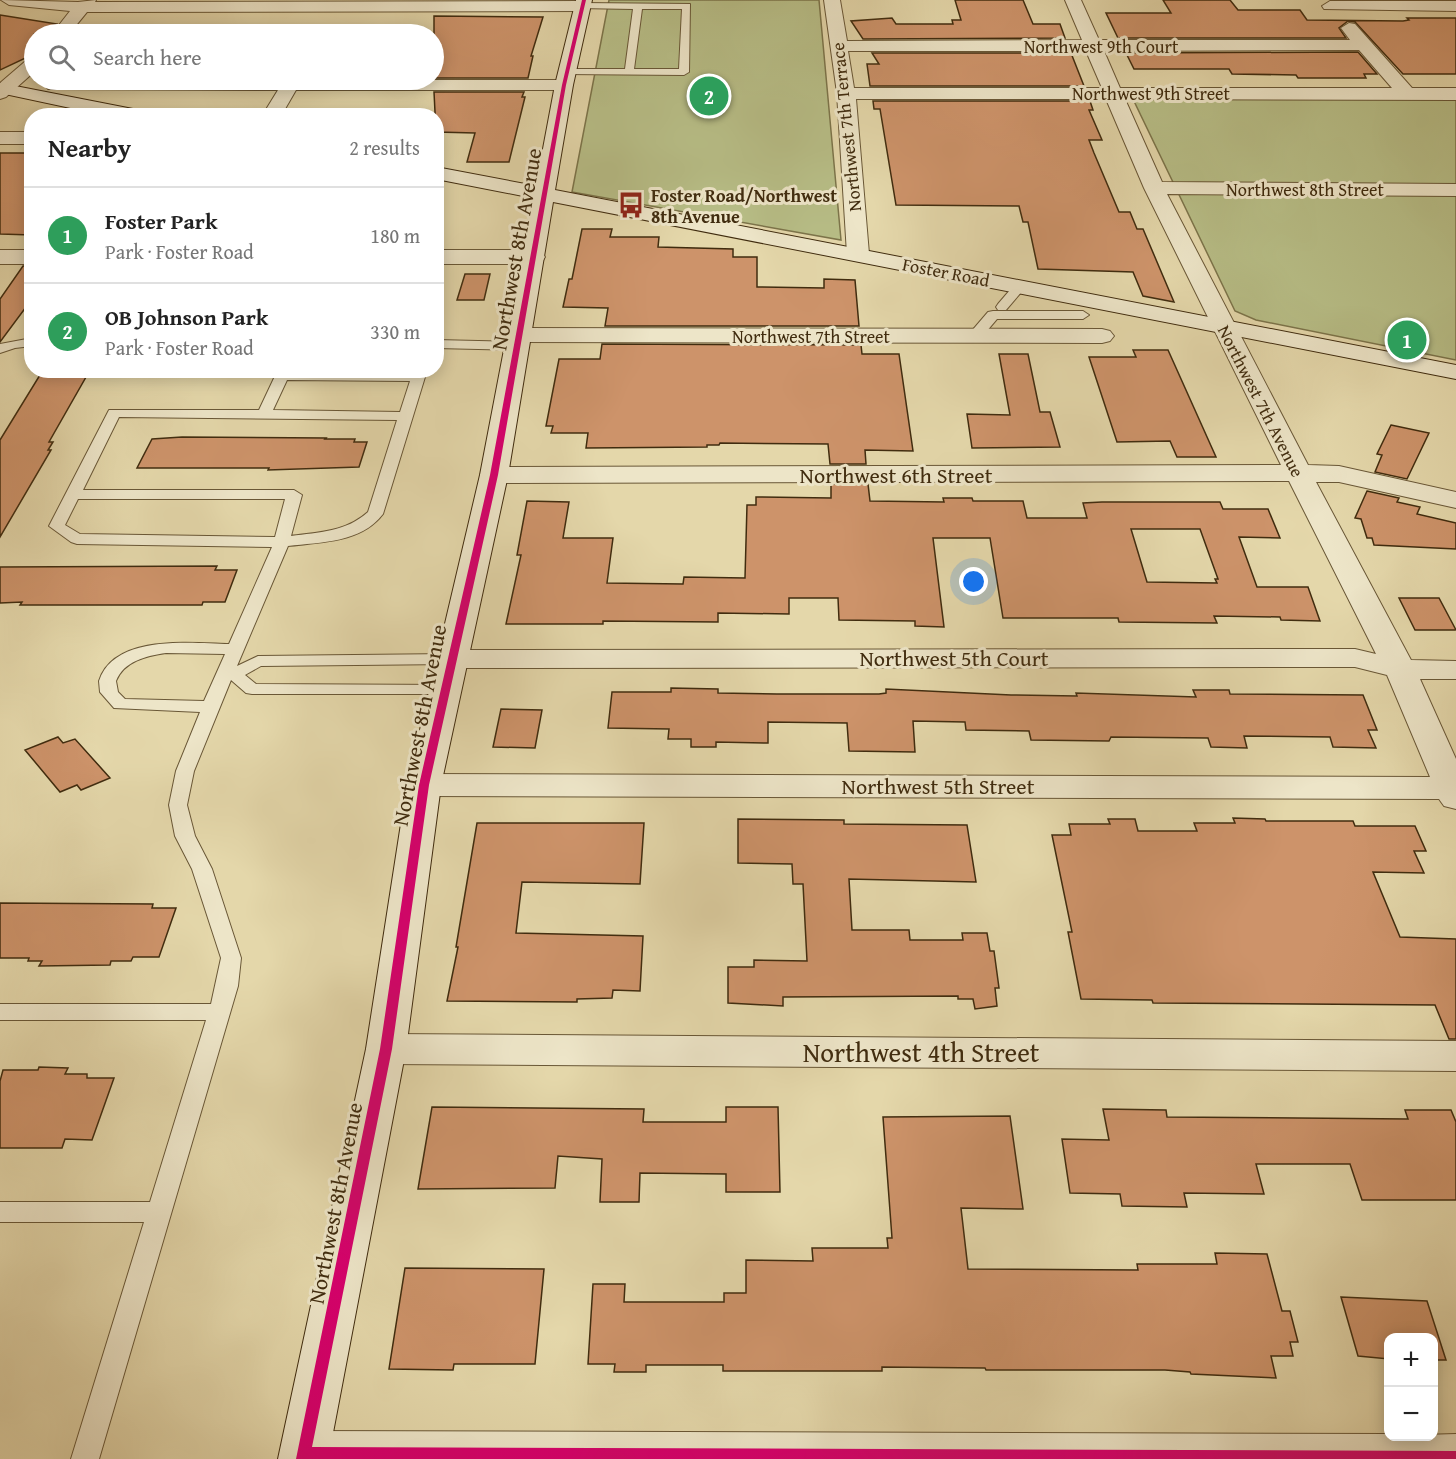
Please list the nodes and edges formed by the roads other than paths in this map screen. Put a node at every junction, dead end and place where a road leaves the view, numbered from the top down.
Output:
1 (9, 0) edge
2 (832, 0) edge
3 (1074, 0) edge
4 (582, 3) edge
5 (1328, 3) edge
6 (85, 4) edge
7 (638, 6) junction
8 (1456, 6) edge
9 (68, 24) edge
10 (1364, 45) junction
11 (839, 46) junction
12 (1095, 46) junction
13 (24, 71) edge
14 (629, 72) junction
15 (565, 79) junction
16 (444, 82) edge
17 (2, 90) edge
18 (287, 90) edge
19 (846, 93) junction
20 (1114, 93) junction
21 (1407, 94) junction
22 (1456, 94) edge
23 (96, 108) edge
24 (276, 108) edge
25 (0, 138) edge
26 (24, 138) edge
27 (444, 174) edge
28 (1154, 188) junction
29 (1456, 190) edge
30 (545, 193) junction
31 (858, 254) junction
32 (0, 257) edge
33 (24, 257) edge
34 (444, 257) edge
35 (534, 258) junction
36 (1020, 286) junction
37 (1002, 308) dead end
38 (1088, 308) junction
39 (1222, 326) junction
40 (975, 336) junction
41 (1035, 336) junction
42 (1102, 336) dead end
43 (520, 340) junction
44 (24, 343) edge
45 (444, 345) edge
46 (0, 349) edge
47 (1456, 372) edge
48 (281, 378) edge
49 (418, 378) edge
50 (264, 414) junction
51 (405, 416) junction
52 (1298, 473) junction
53 (494, 475) junction
54 (73, 494) junction
55 (1456, 500) edge
56 (282, 542) junction
57 (235, 649) junction
58 (1400, 669) junction
59 (1456, 669) edge
60 (448, 674) junction
61 (229, 675) junction
62 (210, 707) junction
63 (424, 784) junction
64 (1454, 793) edge
65 (0, 1012) edge
66 (219, 1012) junction
67 (386, 1049) junction
68 (1456, 1056) edge
69 (0, 1212) edge
70 (159, 1212) junction
71 (304, 1456) edge
72 (1456, 1457) edge
73 (85, 1459) edge

1 - 6 street
2 - 11 street, Northwest 7th Terrace
3 - 12 street, Northwest 7th Avenue
4 - 6 street
4 - 7 lane
4 - 15 street, Northwest 8th Avenue
5 - 8 street
5 - 10 street
6 - 9 street
7 - 14 lane
7 - 14 lane
10 - 12 street, Northwest 9th Court
10 - 21 street
11 - 12 street, Northwest 9th Court
11 - 19 street, Northwest 7th Terrace
12 - 20 street, Northwest 7th Avenue
13 - 17 street
14 - 15 lane
15 - 16 street
15 - 30 street, Northwest 8th Avenue
17 - 23 street
18 - 24 street
19 - 20 street, Northwest 9th Street
19 - 31 street, Northwest 7th Terrace
20 - 21 street, Northwest 9th Street
20 - 28 street, Northwest 7th Avenue
21 - 22 street, Northwest 9th Street
25 - 26 street
27 - 30 street, Foster Road
28 - 29 street, Northwest 8th Street
28 - 39 street, Northwest 7th Avenue
30 - 31 street, Foster Road
30 - 35 street, Northwest 8th Avenue
31 - 36 street, Foster Road
32 - 33 street
34 - 35 street
35 - 43 street, Northwest 8th Avenue
36 - 37 lane
36 - 38 street, Foster Road
38 - 39 street, Foster Road
38 - 40 lane
38 - 41 lane
39 - 47 street, Foster Road
39 - 52 street, Northwest 7th Avenue
40 - 41 street, Northwest 7th Street
40 - 43 street, Northwest 7th Street
41 - 42 street, Northwest 7th Street
43 - 45 lane
43 - 53 street, Northwest 8th Avenue
44 - 46 lane
48 - 50 lane
49 - 51 lane
50 - 51 lane
50 - 54 lane
51 - 56 lane
52 - 53 street, Northwest 6th Street
52 - 55 street, Northwest 6th Street
52 - 58 street, Northwest 7th Avenue
53 - 60 street, Northwest 8th Avenue
54 - 56 lane
54 - 56 lane
56 - 57 lane
57 - 61 lane
57 - 62 lane
58 - 59 street, Northwest 5th Court
58 - 60 street, Northwest 5th Court
58 - 64 street, Northwest 7th Avenue
60 - 61 lane
60 - 61 lane
60 - 63 street, Northwest 8th Avenue
61 - 62 lane
62 - 66 lane
63 - 64 street, Northwest 5th Street
63 - 67 street, Northwest 8th Avenue
65 - 66 lane
66 - 70 lane
67 - 68 street, Northwest 4th Street
67 - 71 street, Northwest 8th Avenue
69 - 70 lane
70 - 73 lane
71 - 72 street

